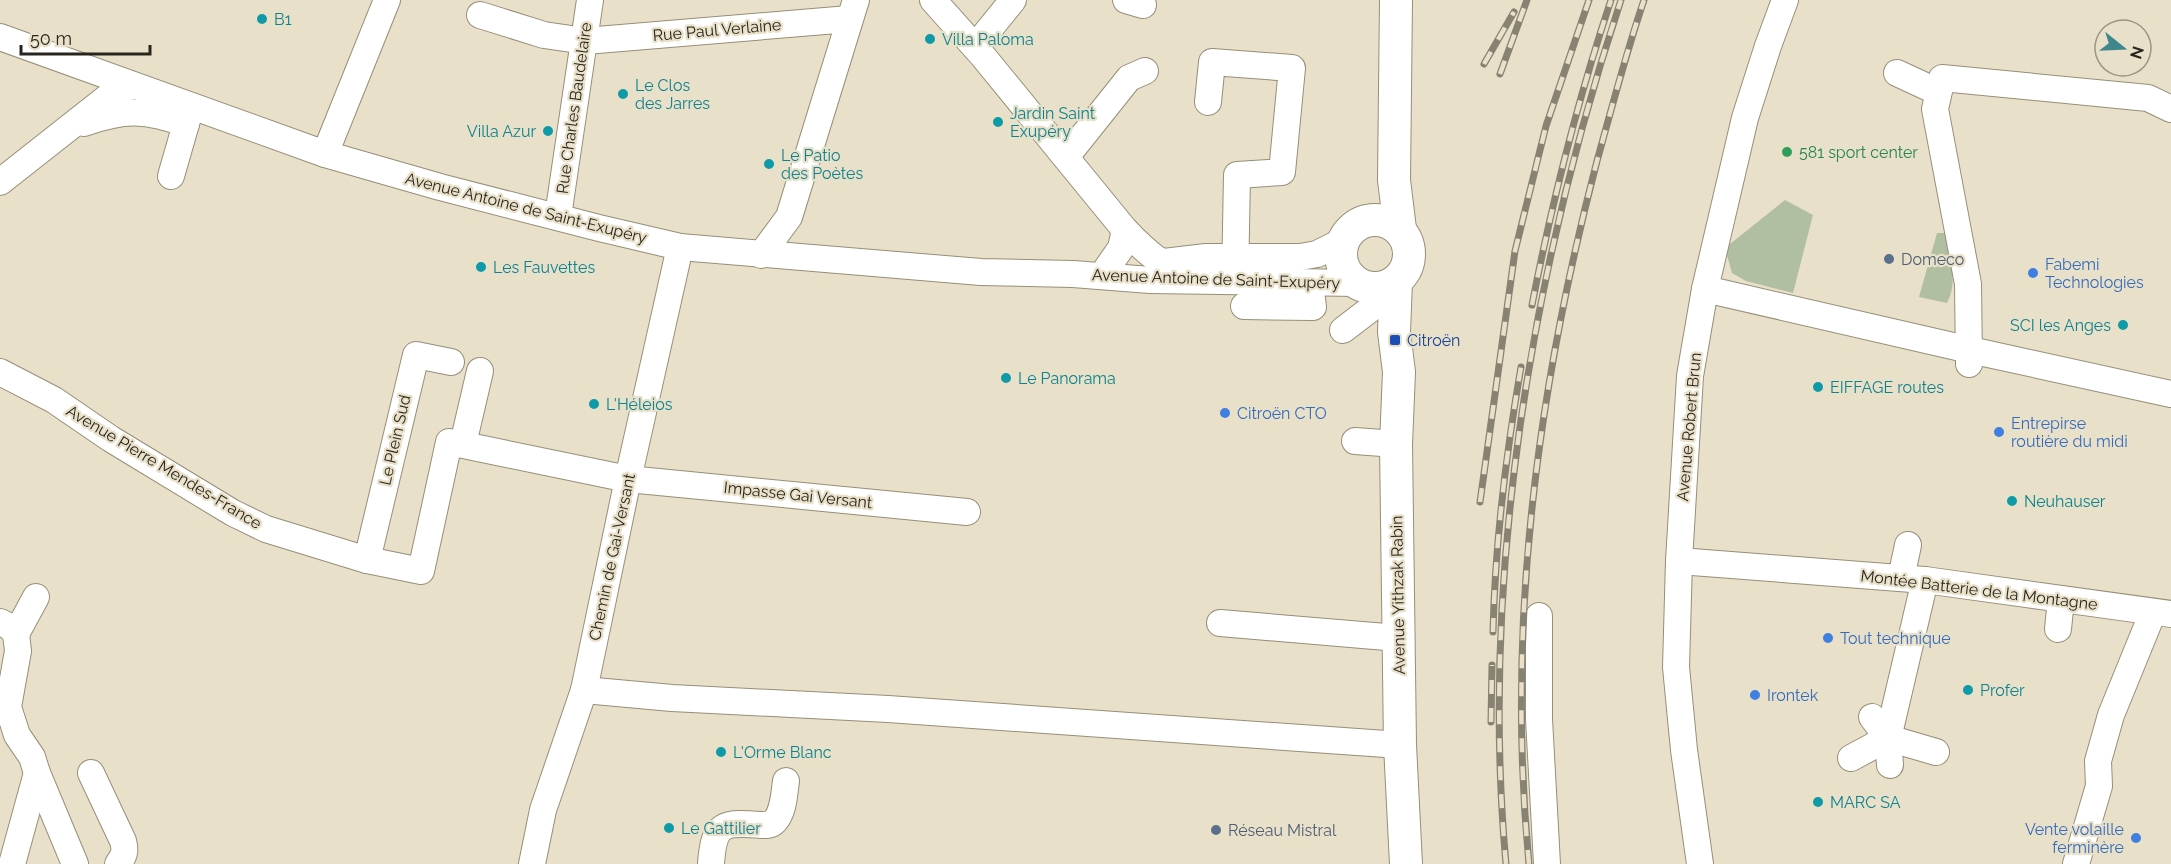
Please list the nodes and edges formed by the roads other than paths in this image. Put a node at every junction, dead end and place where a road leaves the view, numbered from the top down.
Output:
1 (387, 0) edge
2 (590, 0) edge
3 (933, 0) edge
4 (1013, 0) edge
5 (1396, 0) edge
6 (1785, 0) edge
7 (852, 10) edge
8 (480, 15) dead end
9 (0, 37) edge
10 (585, 41) junction
11 (975, 47) junction
12 (85, 69) junction
13 (1145, 71) dead end
14 (1897, 74) dead end
15 (132, 86) junction
16 (1938, 92) junction
17 (1208, 102) dead end
18 (2164, 106) edge
19 (189, 115) junction
20 (72, 127) junction
21 (325, 154) junction
22 (1066, 158) junction
23 (171, 176) dead end
24 (1394, 180) junction
25 (0, 182) edge
26 (558, 216) junction
27 (789, 217) junction
28 (1370, 219) junction
29 (1400, 229) junction
30 (1125, 230) junction
31 (1343, 241) junction
32 (680, 247) junction
33 (761, 255) junction
34 (805, 258) junction
35 (1160, 262) junction
36 (1107, 268) junction
37 (1227, 273) junction
38 (1073, 274) junction
39 (1374, 289) junction
40 (1705, 289) junction
41 (1314, 302) junction
42 (1244, 306) dead end
43 (1343, 330) dead end
44 (1970, 357) junction
45 (451, 362) dead end
46 (480, 371) dead end
47 (0, 372) edge
48 (2154, 397) edge
49 (1355, 441) dead end
50 (464, 444) junction
51 (1396, 444) junction
52 (628, 478) junction
53 (967, 512) dead end
54 (1908, 544) dead end
55 (367, 560) junction
56 (1679, 561) junction
57 (1913, 579) junction
58 (2053, 592) junction
59 (36, 597) dead end
60 (2162, 613) edge
61 (1539, 616) dead end
62 (1220, 623) dead end
63 (8, 628) edge
64 (2058, 629) dead end
65 (1398, 638) junction
66 (584, 690) junction
67 (1872, 717) dead end
68 (1888, 738) junction
69 (1400, 745) junction
70 (1936, 752) dead end
71 (1851, 758) dead end
72 (1890, 765) dead end
73 (37, 773) junction
74 (91, 773) dead end
75 (786, 781) dead end
76 (60, 831) junction
77 (20, 837) junction
78 (1405, 862) edge
79 (12, 864) edge
80 (75, 864) edge
81 (118, 864) edge
82 (532, 864) edge
83 (711, 864) edge
84 (1547, 864) edge
85 (1700, 864) edge
86 (2076, 864) edge

1 - 21 street
2 - 10 street, Rue Charles Baudelaire
3 - 11 street
4 - 11 street
5 - 24 main road
6 - 40 street, Avenue Robert Brun
7 - 10 street, Rue Paul Verlaine
7 - 27 street
8 - 10 street, Rue Paul Verlaine
9 - 12 street, Avenue Antoine de Saint-Exupéry
10 - 26 street, Rue Charles Baudelaire
11 - 22 street
12 - 15 street, Avenue Antoine de Saint-Exupéry
12 - 20 street
13 - 22 street
14 - 16 street
15 - 19 street, Avenue Antoine de Saint-Exupéry
15 - 20 street
16 - 18 street
16 - 44 street
17 - 37 street
19 - 20 street
19 - 21 street, Avenue Antoine de Saint-Exupéry
19 - 23 street
20 - 25 street
21 - 26 street, Avenue Antoine de Saint-Exupéry
22 - 30 street
24 - 28 main road
24 - 29 main road
26 - 32 street, Avenue Antoine de Saint-Exupéry
27 - 33 street
27 - 34 street
28 - 29 main road
28 - 31 main road
29 - 39 main road
30 - 35 street
30 - 36 street
31 - 37 street, Avenue Antoine de Saint-Exupéry
31 - 39 main road
32 - 33 street, Avenue Antoine de Saint-Exupéry
32 - 52 street, Chemin de Gai-Versant
33 - 34 street, Avenue Antoine de Saint-Exupéry
34 - 38 street, Avenue Antoine de Saint-Exupéry
35 - 36 street, Avenue Antoine de Saint-Exupéry
35 - 37 street
35 - 37 street, Avenue Antoine de Saint-Exupéry
36 - 38 street, Avenue Antoine de Saint-Exupéry
37 - 38 street, Avenue Antoine de Saint-Exupéry
37 - 41 street, Avenue Antoine de Saint-Exupéry
39 - 41 street, Avenue Antoine de Saint-Exupéry
39 - 43 street
39 - 51 main road, Avenue Yithzak Rabin
40 - 44 street
40 - 56 street, Avenue Robert Brun
41 - 42 street
44 - 48 street
45 - 55 street, Le Plein Sud
46 - 50 street
47 - 55 street, Avenue Pierre Mendes-France
49 - 51 street
50 - 52 street, Impasse Gai Versant
50 - 55 street, Avenue Pierre Mendes-France
51 - 65 main road, Avenue Yithzak Rabin
52 - 53 street, Impasse Gai Versant
52 - 66 street, Chemin de Gai-Versant
54 - 57 street
56 - 57 street, Montée Batterie de la Montagne
56 - 85 street, Avenue Robert Brun
57 - 58 street, Montée Batterie de la Montagne
57 - 68 street
58 - 60 street, Montée Batterie de la Montagne
58 - 64 street
59 - 63 street
60 - 86 street
61 - 84 street
62 - 65 street
63 - 73 street
65 - 69 main road, Avenue Yithzak Rabin
66 - 69 street
66 - 82 street, Chemin de Gai-Versant
67 - 68 street
68 - 70 street
68 - 71 street
68 - 72 street
69 - 78 main road, Avenue Yithzak Rabin
73 - 76 street
73 - 77 street
74 - 81 street
75 - 83 street
76 - 77 street
76 - 80 street
77 - 79 street

